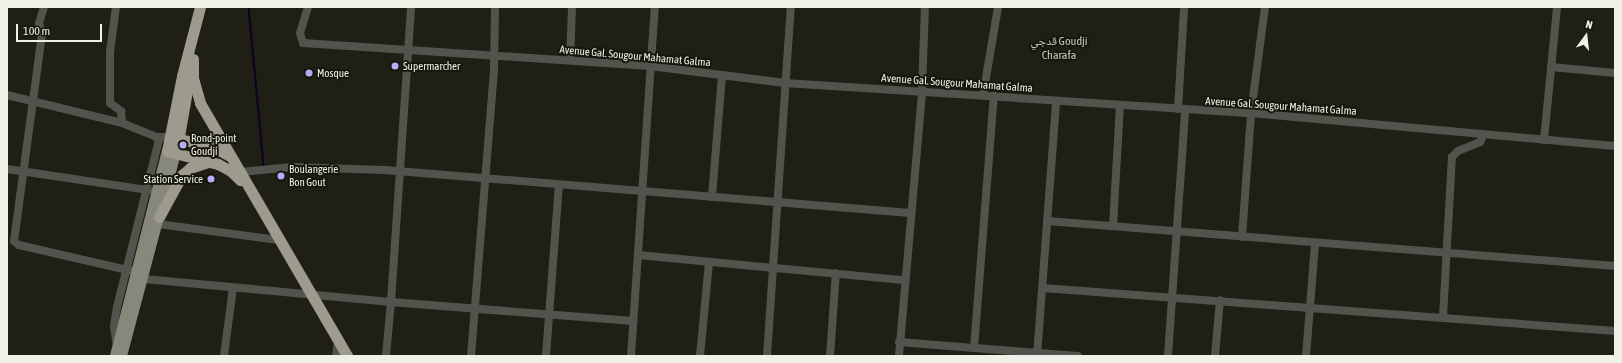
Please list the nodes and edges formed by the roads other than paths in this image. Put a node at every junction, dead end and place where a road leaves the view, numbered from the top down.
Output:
1 (44, 7) edge
2 (116, 7) edge
3 (200, 7) edge
4 (203, 7) edge
5 (308, 7) edge
6 (411, 7) edge
7 (495, 7) edge
8 (572, 7) edge
9 (655, 7) edge
10 (791, 7) edge
11 (924, 7) edge
12 (998, 7) edge
13 (1184, 7) edge
14 (1265, 7) edge
15 (1557, 7) edge
16 (407, 50) junction
17 (494, 56) junction
18 (193, 59) junction
19 (570, 60) junction
20 (650, 66) junction
21 (1552, 67) junction
22 (1615, 72) edge
23 (722, 75) junction
24 (785, 83) junction
25 (922, 91) junction
26 (7, 95) edge
27 (983, 95) junction
28 (994, 96) junction
29 (1056, 100) junction
30 (32, 101) junction
31 (1120, 105) junction
32 (1181, 110) junction
33 (1251, 113) junction
34 (122, 123) junction
35 (1484, 134) junction
36 (166, 138) junction
37 (1544, 140) junction
38 (1615, 146) edge
39 (172, 152) junction
40 (208, 162) junction
41 (234, 162) junction
42 (7, 169) edge
43 (22, 171) junction
44 (398, 171) junction
45 (240, 172) junction
46 (485, 178) junction
47 (559, 185) junction
48 (249, 189) junction
49 (148, 190) junction
50 (643, 192) junction
51 (712, 197) junction
52 (777, 202) junction
53 (910, 212) junction
54 (1047, 220) junction
55 (159, 221) junction
56 (1113, 226) junction
57 (1176, 231) junction
58 (1242, 237) junction
59 (278, 240) junction
60 (1315, 243) junction
61 (1448, 253) junction
62 (638, 255) junction
63 (709, 262) junction
64 (772, 266) junction
65 (1615, 266) edge
66 (836, 273) junction
67 (135, 274) junction
68 (904, 280) junction
69 (233, 288) junction
70 (1043, 288) junction
71 (308, 293) junction
72 (1172, 297) junction
73 (1220, 300) junction
74 (390, 302) junction
75 (1310, 306) junction
76 (474, 308) junction
77 (549, 314) junction
78 (1443, 317) junction
79 (633, 321) junction
80 (1615, 331) edge
81 (338, 342) junction
82 (899, 342) junction
83 (974, 348) junction
84 (1037, 354) edge
85 (115, 356) edge
86 (122, 356) edge
87 (224, 356) edge
88 (336, 356) edge
89 (347, 356) edge
90 (386, 356) edge
91 (471, 356) edge
92 (546, 356) edge
93 (630, 356) edge
94 (700, 356) edge
95 (767, 356) edge
96 (830, 356) edge
97 (899, 356) edge
98 (1078, 356) edge
99 (1168, 356) edge
100 (1215, 356) edge
101 (1306, 356) edge

1 - 30 street
2 - 34 street
3 - 36 highway
4 - 18 highway
5 - 16 street, Avenue Gal. Sougour Mahamat Galma
6 - 16 street
7 - 17 street
8 - 19 street
9 - 20 street
10 - 24 street
11 - 25 street
12 - 27 street
13 - 32 street
14 - 33 street
15 - 21 street
16 - 17 street, Avenue Gal. Sougour Mahamat Galma
16 - 44 street
17 - 19 street, Avenue Gal. Sougour Mahamat Galma
17 - 46 street
18 - 36 highway
18 - 41 highway
19 - 20 street, Avenue Gal. Sougour Mahamat Galma
20 - 23 street, Avenue Gal. Sougour Mahamat Galma
20 - 50 street
21 - 22 street
21 - 37 street
23 - 24 street, Avenue Gal. Sougour Mahamat Galma
23 - 51 street
24 - 25 street, Avenue Gal. Sougour Mahamat Galma
24 - 52 street
25 - 27 street, Avenue Gal. Sougour Mahamat Galma
25 - 53 street
26 - 30 street
27 - 28 street, Avenue Gal. Sougour Mahamat Galma
28 - 29 street, Avenue Gal. Sougour Mahamat Galma
28 - 83 street
29 - 31 street, Avenue Gal. Sougour Mahamat Galma
29 - 54 street
30 - 34 street
30 - 43 street
31 - 32 street, Avenue Gal. Sougour Mahamat Galma
31 - 56 street
32 - 33 street, Avenue Gal. Sougour Mahamat Galma
32 - 57 street
33 - 35 street, Avenue Gal. Sougour Mahamat Galma
33 - 58 street
34 - 36 street
35 - 37 street, Avenue Gal. Sougour Mahamat Galma
35 - 61 street
36 - 39 highway
36 - 41 highway
36 - 49 street
37 - 38 street, Avenue Gal. Sougour Mahamat Galma
39 - 40 highway
39 - 55 main road
39 - 67 main road
40 - 48 highway
40 - 55 highway
41 - 45 highway
42 - 43 street
43 - 49 street
43 - 67 street
44 - 45 street
44 - 46 street
44 - 74 street
45 - 48 highway
46 - 47 street
46 - 76 street
47 - 50 street
47 - 77 street
48 - 59 highway
49 - 67 street
50 - 51 street
50 - 62 street
51 - 52 street
52 - 53 street
52 - 64 street
53 - 68 street
54 - 56 street
54 - 70 street
55 - 59 street
55 - 67 main road
56 - 57 street
57 - 58 street
57 - 72 street
58 - 60 street
59 - 71 highway
60 - 61 street
60 - 75 street
61 - 65 street
61 - 78 street
62 - 63 street
62 - 79 street
63 - 64 street
63 - 94 street
64 - 66 street
64 - 95 street
66 - 68 street
66 - 96 street
67 - 69 street
67 - 85 main road
67 - 86 main road
68 - 82 street
69 - 71 street
69 - 87 street
70 - 72 street
70 - 84 street
71 - 74 street
71 - 81 highway
72 - 73 street
72 - 99 street
73 - 75 street
73 - 100 street
74 - 76 street
74 - 90 street
75 - 78 street
75 - 101 street
76 - 77 street
76 - 91 street
77 - 79 street
77 - 92 street
78 - 80 street
79 - 93 street
81 - 88 street
81 - 89 highway
82 - 83 street
82 - 97 street
83 - 84 street
84 - 98 street

